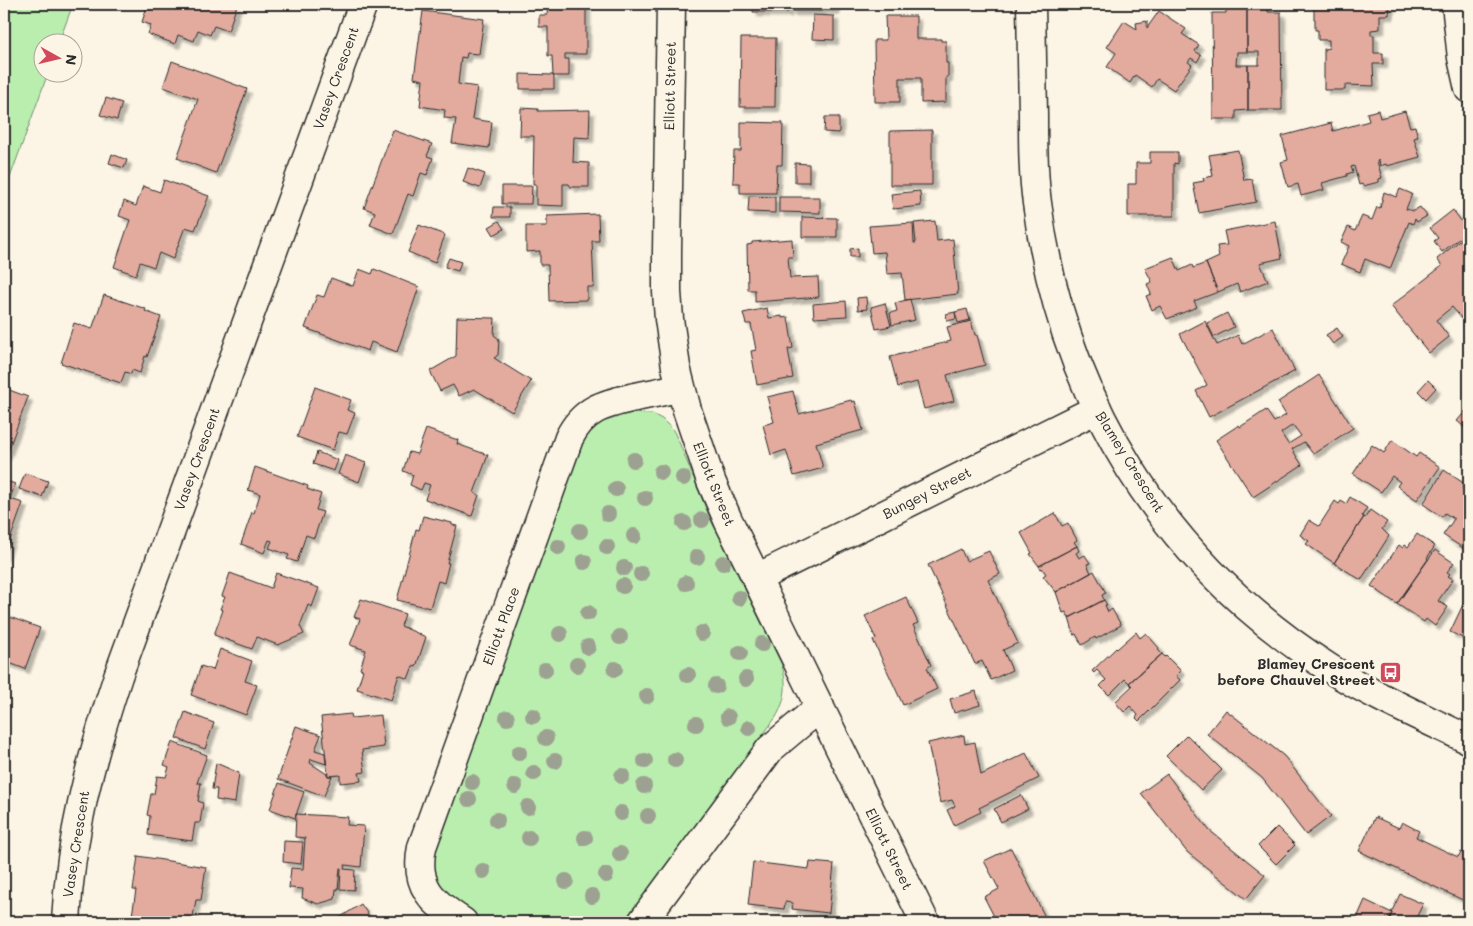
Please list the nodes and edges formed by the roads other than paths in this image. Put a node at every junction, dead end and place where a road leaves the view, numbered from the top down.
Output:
1 (363, 4) edge
2 (671, 4) edge
3 (1031, 4) edge
4 (1456, 4) edge
5 (1469, 89) edge
6 (681, 387) junction
7 (1097, 409) junction
8 (757, 578) junction
9 (820, 707) junction
10 (1469, 740) edge
11 (66, 922) edge
12 (464, 922) edge
13 (642, 922) edge
14 (925, 922) edge

1 - 11 street, Vasey Crescent
2 - 6 street, Elliott Street
3 - 7 street, Blamey Crescent
4 - 5 street
6 - 8 street, Elliott Street
6 - 12 street, Elliott Place
7 - 8 street, Bungey Street
7 - 10 street, Blamey Crescent
8 - 9 street, Elliott Street
9 - 13 street
9 - 14 street, Elliott Street

